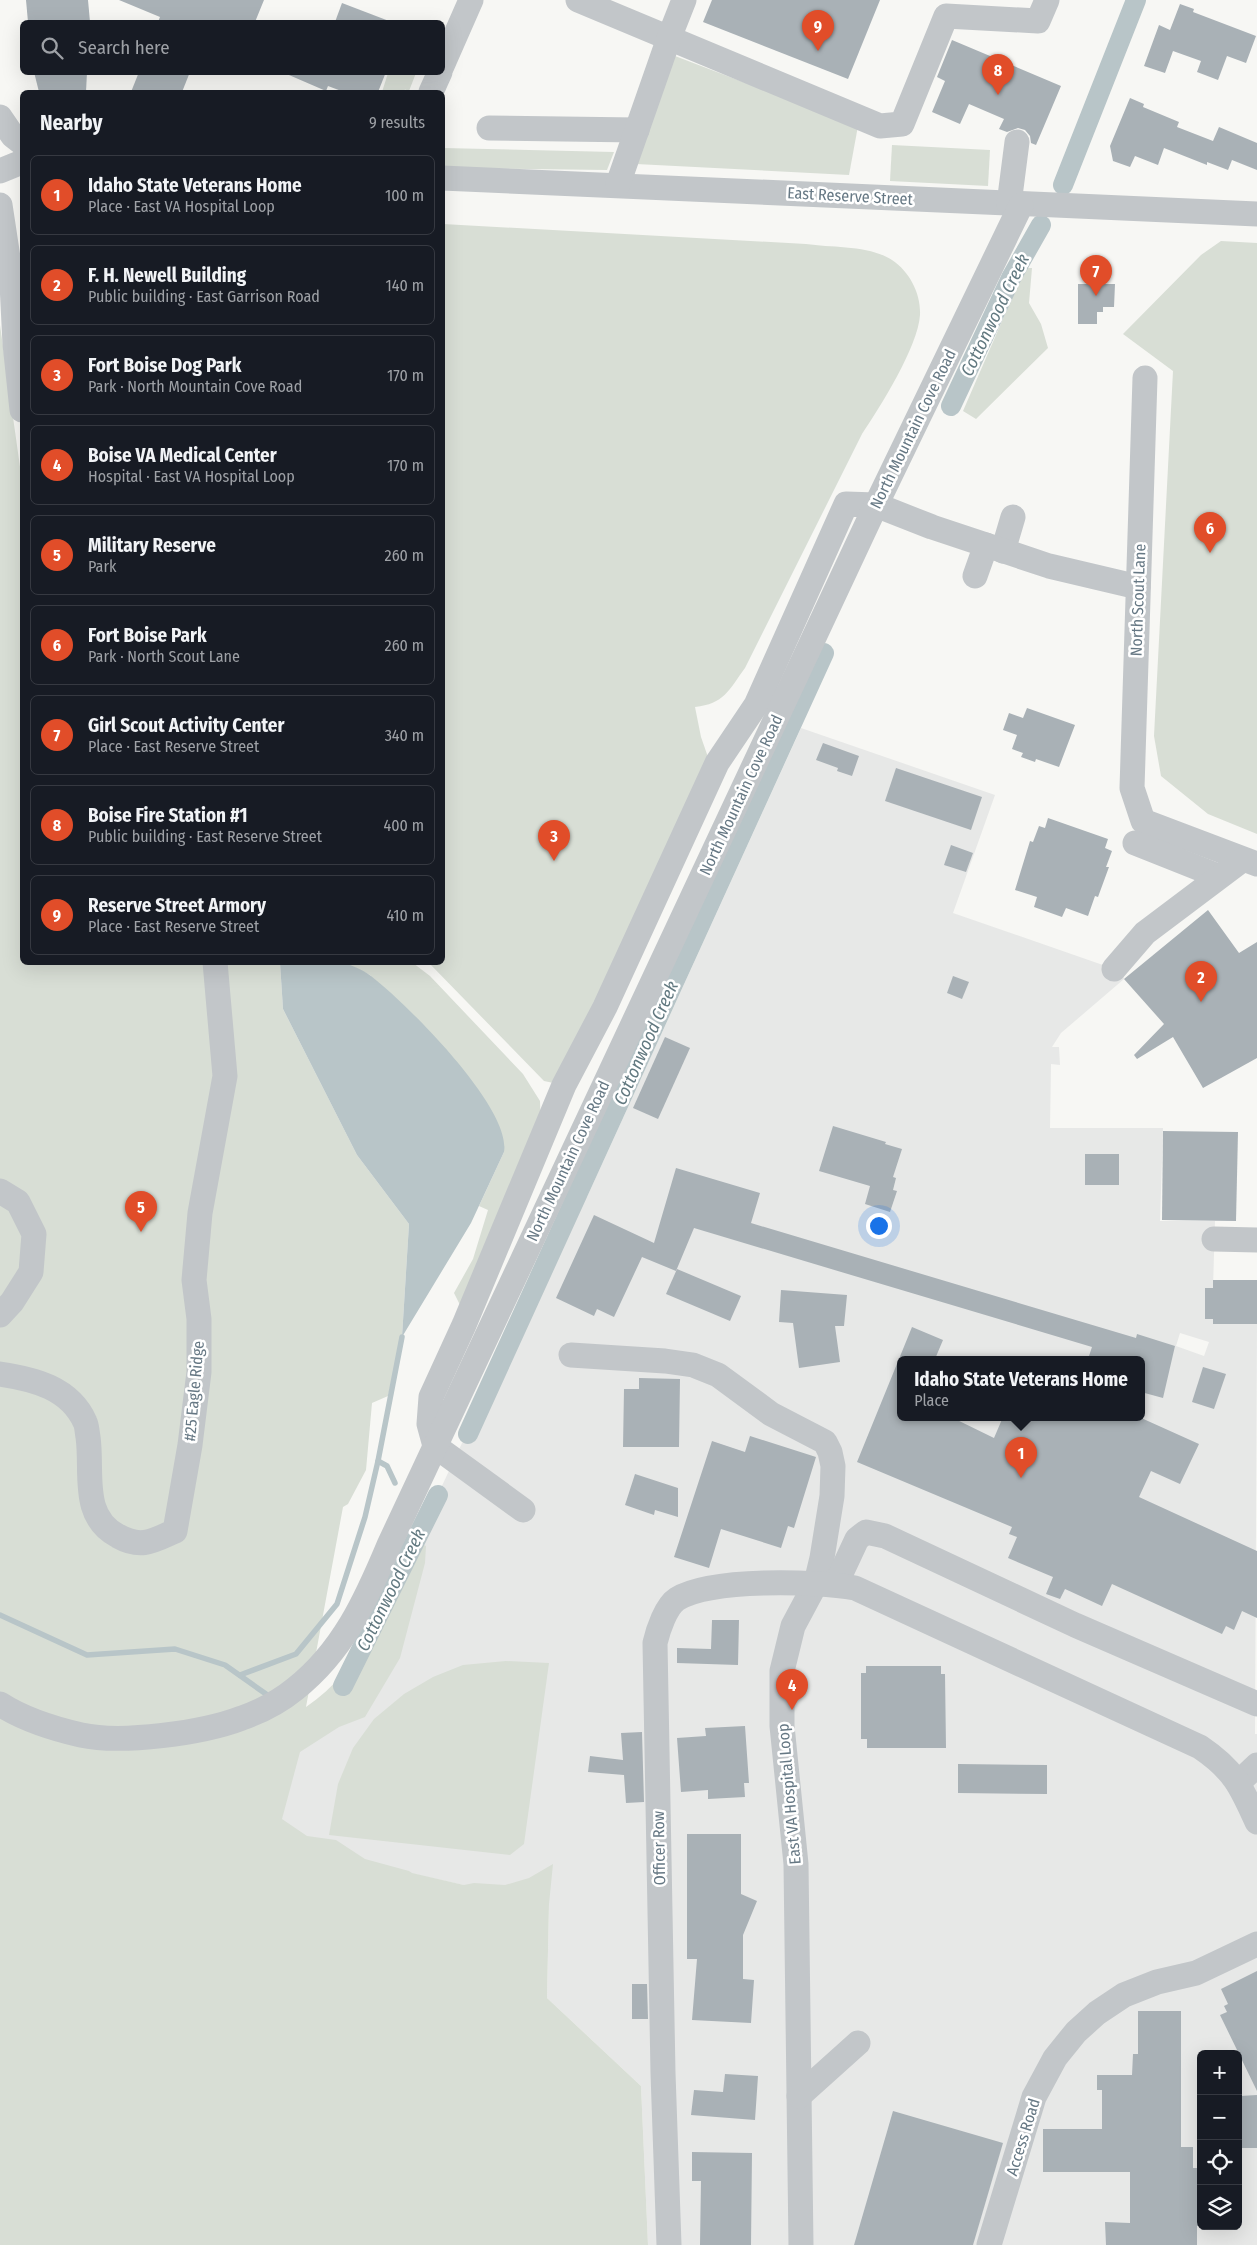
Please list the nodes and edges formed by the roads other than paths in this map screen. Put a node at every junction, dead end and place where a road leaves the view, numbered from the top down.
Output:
1 (470, 0) edge
2 (578, 0) edge
3 (684, 0) edge
4 (1047, 0) edge
5 (669, 38) junction
6 (445, 59) edge
7 (439, 75) edge
8 (432, 90) edge
9 (0, 117) edge
10 (489, 128) dead end
11 (637, 130) junction
12 (20, 141) edge
13 (1017, 142) dead end
14 (20, 163) edge
15 (0, 171) edge
16 (445, 178) edge
17 (618, 184) junction
18 (1015, 204) junction
19 (0, 205) edge
20 (1257, 214) edge
21 (1145, 378) dead end
22 (20, 391) edge
23 (876, 505) junction
24 (1013, 517) dead end
25 (995, 548) junction
26 (975, 576) dead end
27 (1138, 587) junction
28 (756, 705) junction
29 (780, 714) junction
30 (1139, 832) junction
31 (1249, 862) edge
32 (1218, 876) junction
33 (215, 965) edge
34 (1114, 969) dead end
35 (0, 1191) edge
36 (1214, 1239) dead end
37 (1257, 1240) edge
38 (0, 1315) edge
39 (571, 1355) dead end
40 (0, 1374) edge
41 (435, 1446) junction
42 (523, 1510) dead end
43 (826, 1583) junction
44 (0, 1704) edge
45 (1257, 1704) edge
46 (1257, 1765) edge
47 (1238, 1783) junction
48 (1257, 1822) edge
49 (1257, 1944) edge
50 (858, 2043) dead end
51 (799, 2096) junction
52 (669, 2245) edge
53 (801, 2245) edge
54 (990, 2245) edge

1 - 6 street
2 - 5 street
3 - 5 street
4 - 5 street
5 - 11 street
7 - 8 street
9 - 12 street
10 - 11 street
11 - 17 street
13 - 18 street, North Mountain Cove Road
14 - 15 street
16 - 17 street, East Reserve Street
17 - 18 street, East Reserve Street
18 - 20 street, East Reserve Street
18 - 23 street, North Mountain Cove Road
19 - 22 street
21 - 27 street, North Scout Lane
23 - 25 street
23 - 28 street
23 - 29 street, North Mountain Cove Road
24 - 25 street
25 - 26 street
25 - 27 street
27 - 30 street, North Scout Lane
28 - 29 street
28 - 41 street
29 - 41 street, North Mountain Cove Road
30 - 31 street
30 - 32 street
31 - 32 street
32 - 34 street
33 - 40 street, #25 Eagle Ridge
35 - 38 street
36 - 37 street
39 - 43 street
41 - 42 street
41 - 44 street, North Mountain Cove Road
43 - 45 street
43 - 47 street
43 - 51 street, East VA Hospital Loop
43 - 52 street, Officer Row
46 - 47 street
47 - 48 street
49 - 54 street, Access Road
50 - 51 street
51 - 53 street, East VA Hospital Loop

